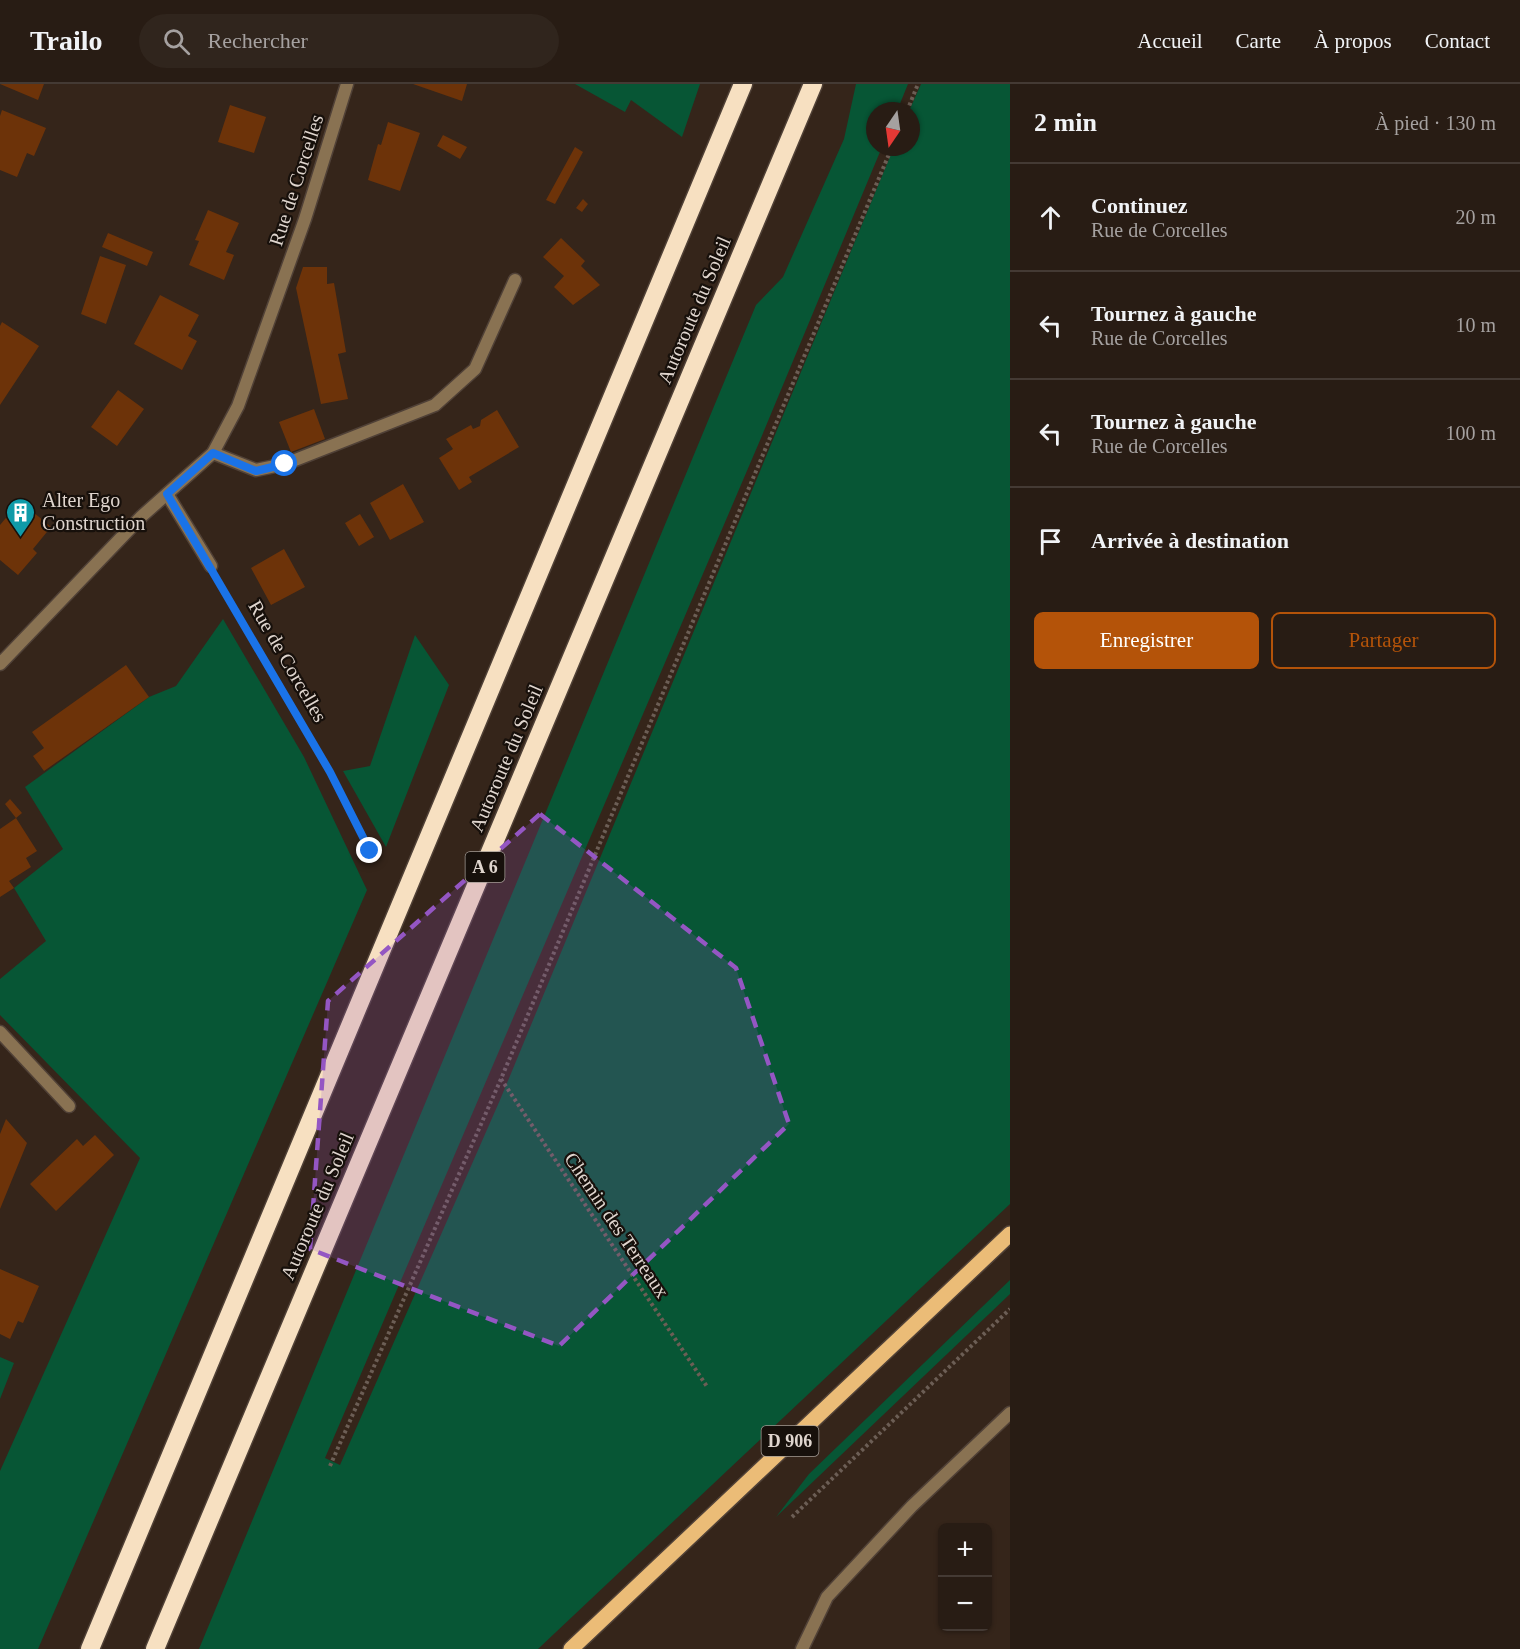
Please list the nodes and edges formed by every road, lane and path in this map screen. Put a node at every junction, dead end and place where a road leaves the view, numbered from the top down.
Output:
1 (347, 84) edge
2 (743, 84) edge
3 (813, 84) edge
4 (918, 84) edge
5 (911, 102) edge
6 (888, 156) edge
7 (515, 280) dead end
8 (213, 453) junction
9 (167, 494) junction
10 (211, 566) joint
11 (0, 664) edge
12 (370, 851) dead end
13 (0, 1032) edge
14 (501, 1079) junction
15 (69, 1106) dead end
16 (1010, 1234) edge
17 (1010, 1309) edge
18 (708, 1388) dead end
19 (1010, 1413) edge
20 (330, 1466) dead end
21 (792, 1517) dead end
22 (90, 1649) edge
23 (155, 1649) edge
24 (571, 1649) edge
25 (802, 1649) edge

1 - 8 street, Rue de Corcelles
2 - 22 highway, Autoroute du Soleil
3 - 23 highway, Autoroute du Soleil / A 6
4 - 5 path
6 - 14 path
7 - 8 street
8 - 9 street, Rue de Corcelles
9 - 10 street
9 - 11 street, Rue de Corcelles
10 - 12 path, Rue de Corcelles
13 - 15 street
14 - 18 path, Chemin des Terreaux
14 - 20 path
16 - 24 main road, D 906
17 - 21 path
19 - 25 street

